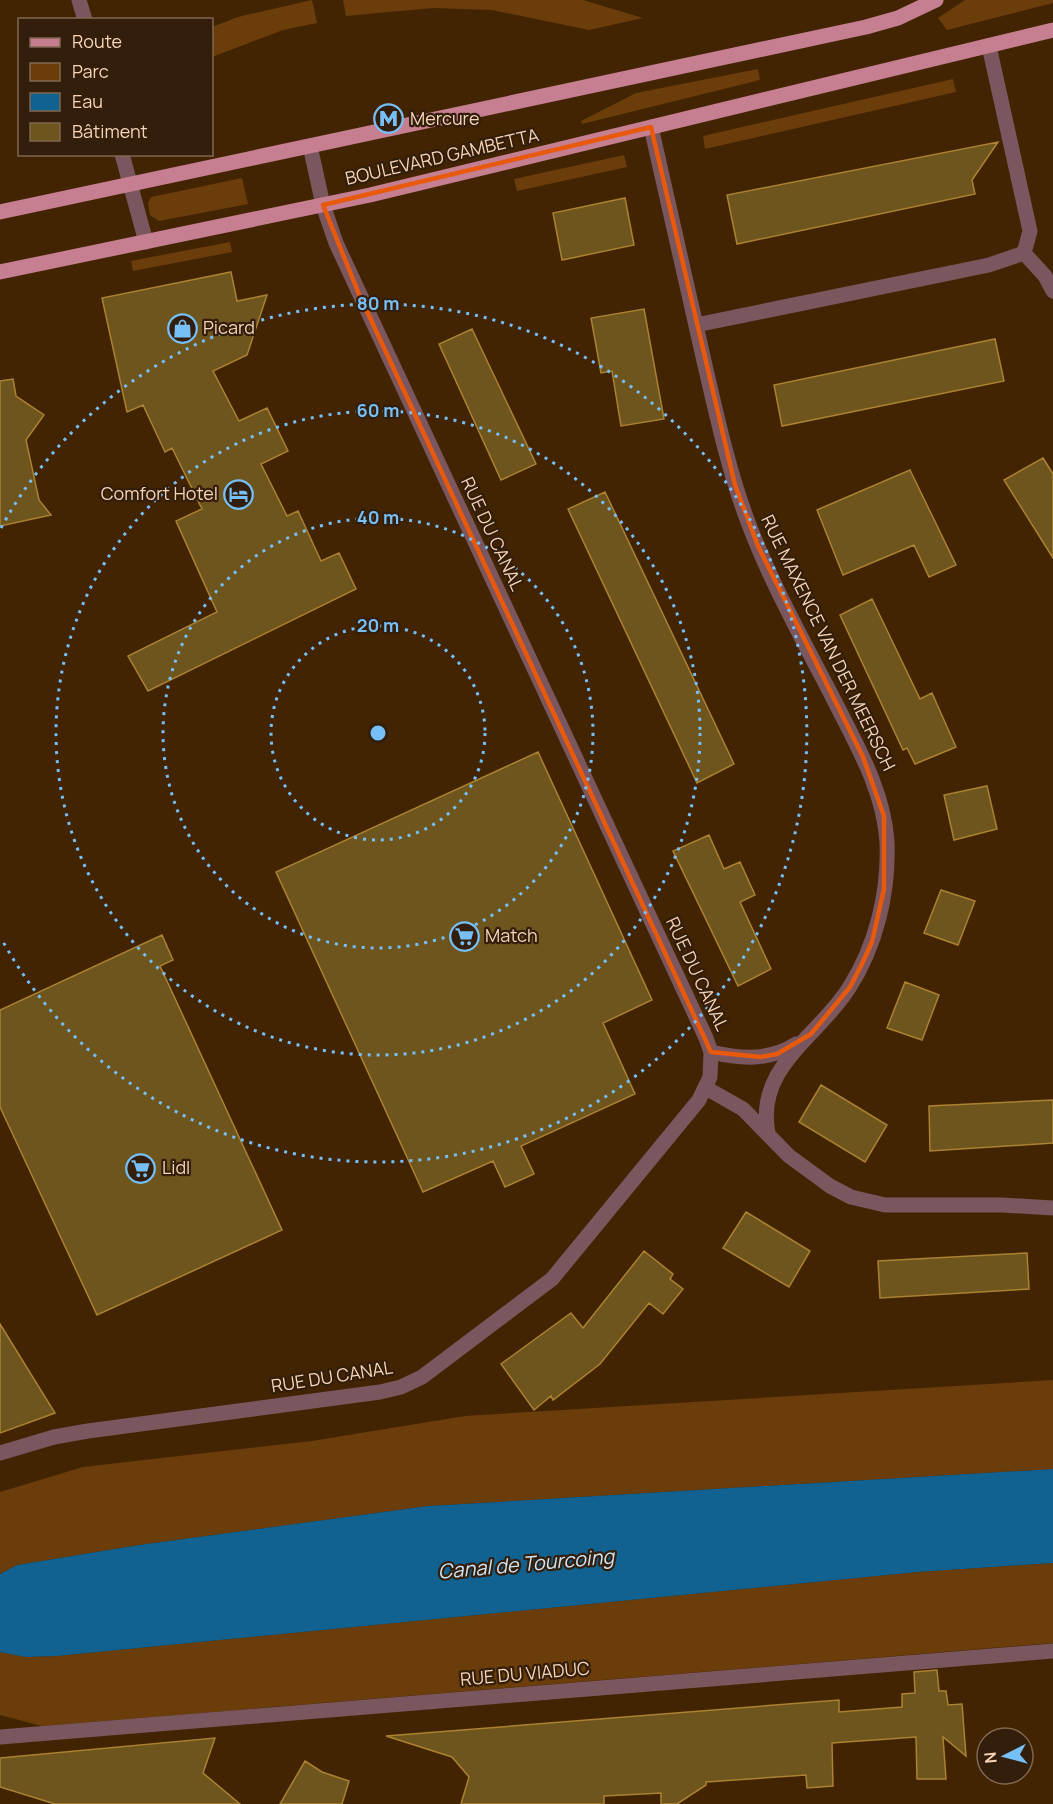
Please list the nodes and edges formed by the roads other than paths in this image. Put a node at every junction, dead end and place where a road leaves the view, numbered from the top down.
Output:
1 (79, 0) edge
2 (936, 0) edge
3 (84, 18) edge
4 (1053, 30) edge
5 (989, 45) junction
6 (651, 127) junction
7 (310, 146) junction
8 (123, 156) edge
9 (130, 184) junction
10 (323, 205) junction
11 (0, 212) edge
12 (146, 242) junction
13 (1024, 253) junction
14 (0, 272) edge
15 (1053, 291) edge
16 (696, 325) junction
17 (811, 1034) junction
18 (711, 1052) junction
19 (706, 1088) junction
20 (768, 1133) junction
21 (1053, 1208) edge
22 (0, 1453) edge
23 (1053, 1650) edge
24 (0, 1737) edge

1 - 3 street
2 - 7 main road, BOULEVARD GAMBETTA
4 - 5 main road, BOULEVARD GAMBETTA
5 - 6 main road, BOULEVARD GAMBETTA
5 - 13 street
6 - 10 main road, BOULEVARD GAMBETTA
6 - 16 street, RUE MAXENCE VAN DER MEERSCH
7 - 9 main road, BOULEVARD GAMBETTA
7 - 10 street, RUE DU CANAL
8 - 9 street
9 - 11 main road, BOULEVARD GAMBETTA
9 - 12 street
10 - 12 main road, BOULEVARD GAMBETTA
10 - 18 street, RUE DU CANAL
12 - 14 main road, BOULEVARD GAMBETTA
13 - 15 street
13 - 16 street
16 - 17 street, RUE MAXENCE VAN DER MEERSCH
17 - 18 street, RUE MAXENCE VAN DER MEERSCH
17 - 20 street, RUE MAXENCE VAN DER MEERSCH
18 - 19 street, RUE DU CANAL
19 - 20 street
19 - 22 street, RUE DU CANAL
20 - 21 street
23 - 24 street, RUE DU VIADUC

